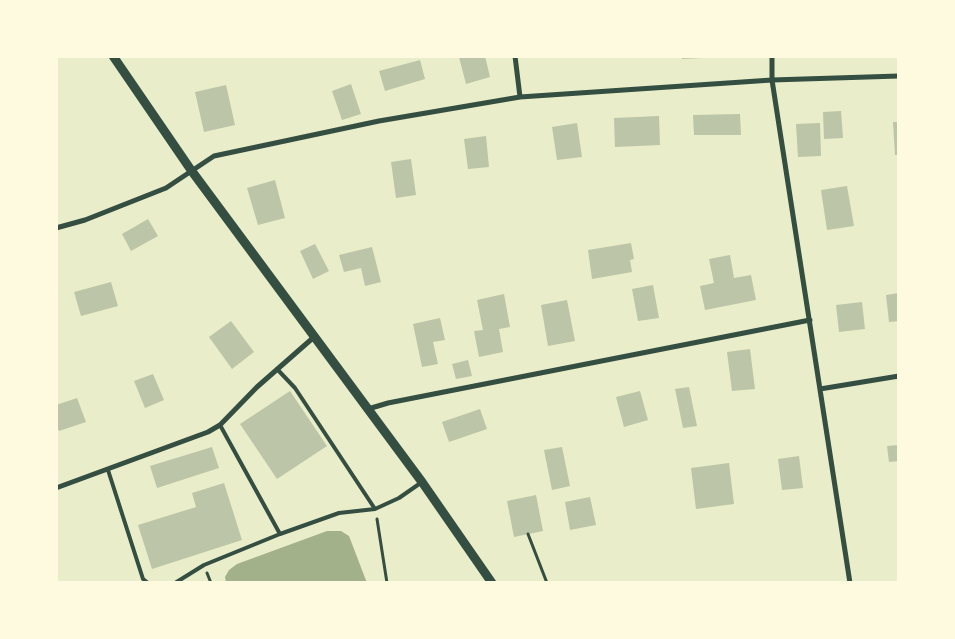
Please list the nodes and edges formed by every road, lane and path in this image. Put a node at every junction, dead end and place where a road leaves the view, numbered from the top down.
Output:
1 (114, 56) edge
2 (515, 56) edge
3 (772, 56) edge
4 (899, 76) edge
5 (772, 80) junction
6 (520, 97) junction
7 (191, 170) junction
8 (56, 228) edge
9 (810, 320) junction
10 (314, 337) junction
11 (277, 369) junction
12 (899, 376) edge
13 (820, 389) junction
14 (368, 408) junction
15 (220, 425) junction
16 (108, 470) junction
17 (422, 482) junction
18 (56, 488) edge
19 (375, 509) junction
20 (280, 534) junction
21 (528, 534) dead end
22 (148, 583) edge
23 (175, 583) edge
24 (387, 583) edge
25 (492, 583) edge
26 (546, 583) edge
27 (850, 583) edge

1 - 7 street
2 - 6 street
3 - 5 street
4 - 5 street
5 - 6 street
5 - 9 street
6 - 7 street
7 - 8 street
7 - 10 street
9 - 13 street
9 - 14 street
10 - 11 street
10 - 14 street
11 - 15 street
11 - 19 lane
12 - 13 street
13 - 27 street
14 - 17 street
15 - 16 street
15 - 20 lane
16 - 18 street
16 - 22 lane
17 - 19 lane
17 - 25 street
19 - 20 lane
19 - 24 path
20 - 23 lane
21 - 26 path

